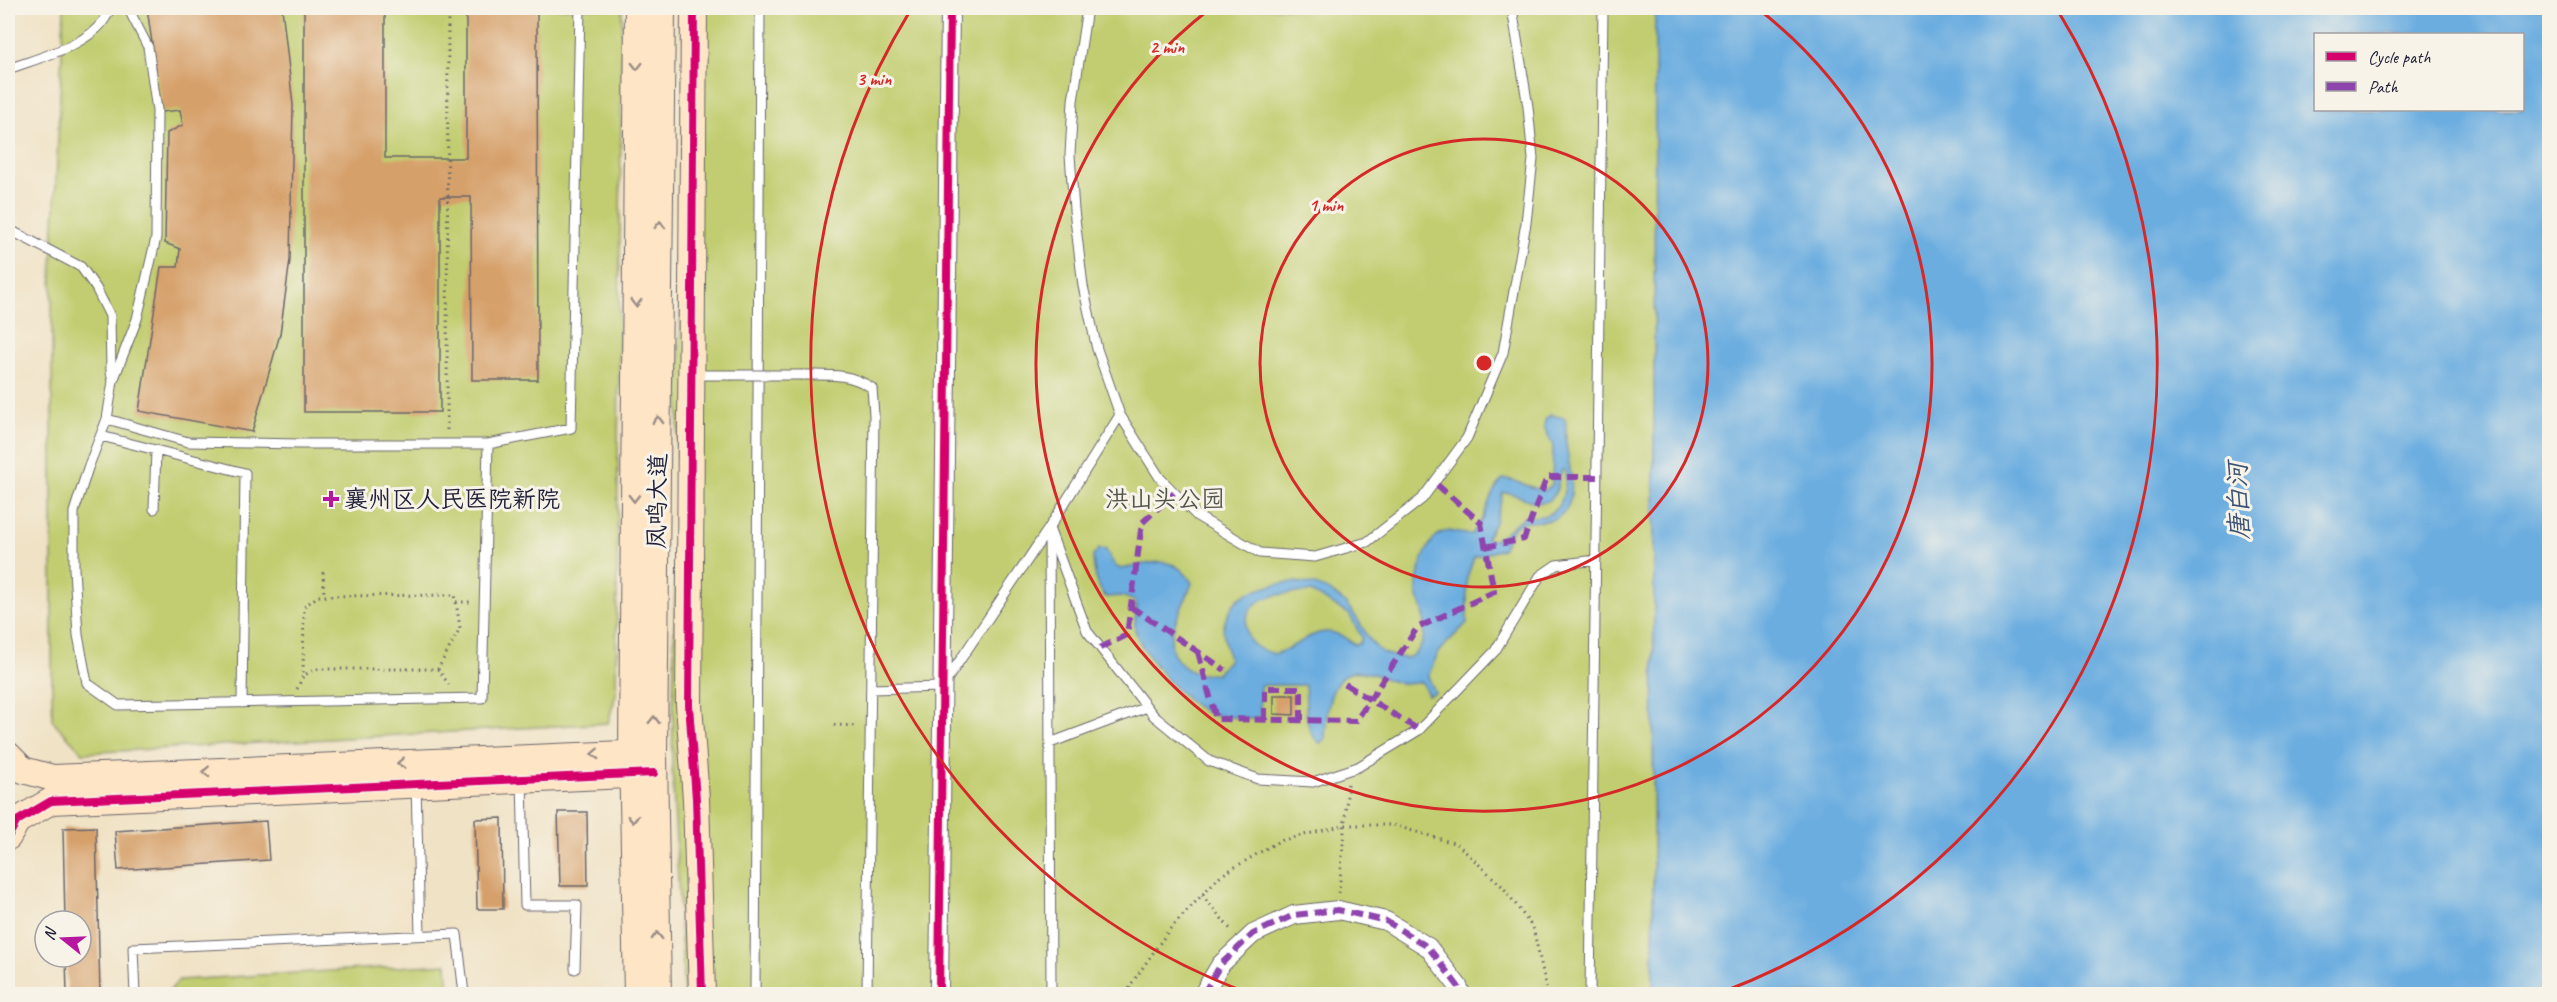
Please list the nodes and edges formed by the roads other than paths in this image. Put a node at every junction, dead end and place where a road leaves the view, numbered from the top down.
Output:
1 (110, 8) edge
2 (128, 8) edge
3 (580, 8) edge
4 (638, 8) edge
5 (662, 8) edge
6 (694, 8) edge
7 (760, 8) edge
8 (950, 8) edge
9 (1087, 8) edge
10 (1512, 8) edge
11 (1603, 8) edge
12 (8, 69) edge
13 (8, 229) edge
14 (692, 375) junction
15 (113, 381) junction
16 (1120, 416) junction
17 (107, 419) junction
18 (101, 436) junction
19 (489, 444) junction
20 (156, 450) junction
21 (154, 509) dead end
22 (1049, 528) junction
23 (1596, 560) junction
24 (942, 687) junction
25 (871, 689) junction
26 (242, 703) junction
27 (1147, 707) junction
28 (1050, 743) junction
29 (8, 755) edge
30 (643, 763) junction
31 (522, 780) junction
32 (416, 784) junction
33 (8, 837) edge
34 (420, 935) junction
35 (575, 969) dead end
36 (135, 994) edge
37 (464, 994) edge
38 (637, 994) edge
39 (658, 994) edge
40 (702, 994) edge
41 (755, 994) edge
42 (867, 994) edge
43 (939, 994) edge
44 (1051, 994) edge
45 (1203, 994) edge
46 (1461, 994) edge
47 (1590, 994) edge

1 - 12 lane
2 - 15 lane
3 - 19 lane
4 -> 30 street, 凤鸣大道
30 -> 5 street, 凤鸣大道
6 - 14 street
7 - 41 lane
8 - 24 street
9 - 16 lane
10 - 16 lane
11 - 23 lane
13 - 15 lane
14 - 25 lane, bridge
14 - 40 street
15 - 17 lane
16 - 22 lane
17 - 18 lane
17 - 19 lane
18 - 20 lane
18 - 26 lane
19 - 26 lane
20 - 21 lane
20 - 26 lane
22 - 24 lane
22 - 27 lane
22 - 28 lane
23 - 27 lane
23 - 47 lane
24 - 25 lane
24 - 43 street
25 - 42 lane
27 - 28 lane
28 - 44 lane
30 -> 29 street
30 - 31 street
30 -> 38 street, 凤鸣大道
39 -> 30 street, 凤鸣大道
31 - 32 street
31 - 35 lane
32 - 33 street
32 - 34 lane
34 - 36 lane
34 - 37 lane
45 - 46 street

